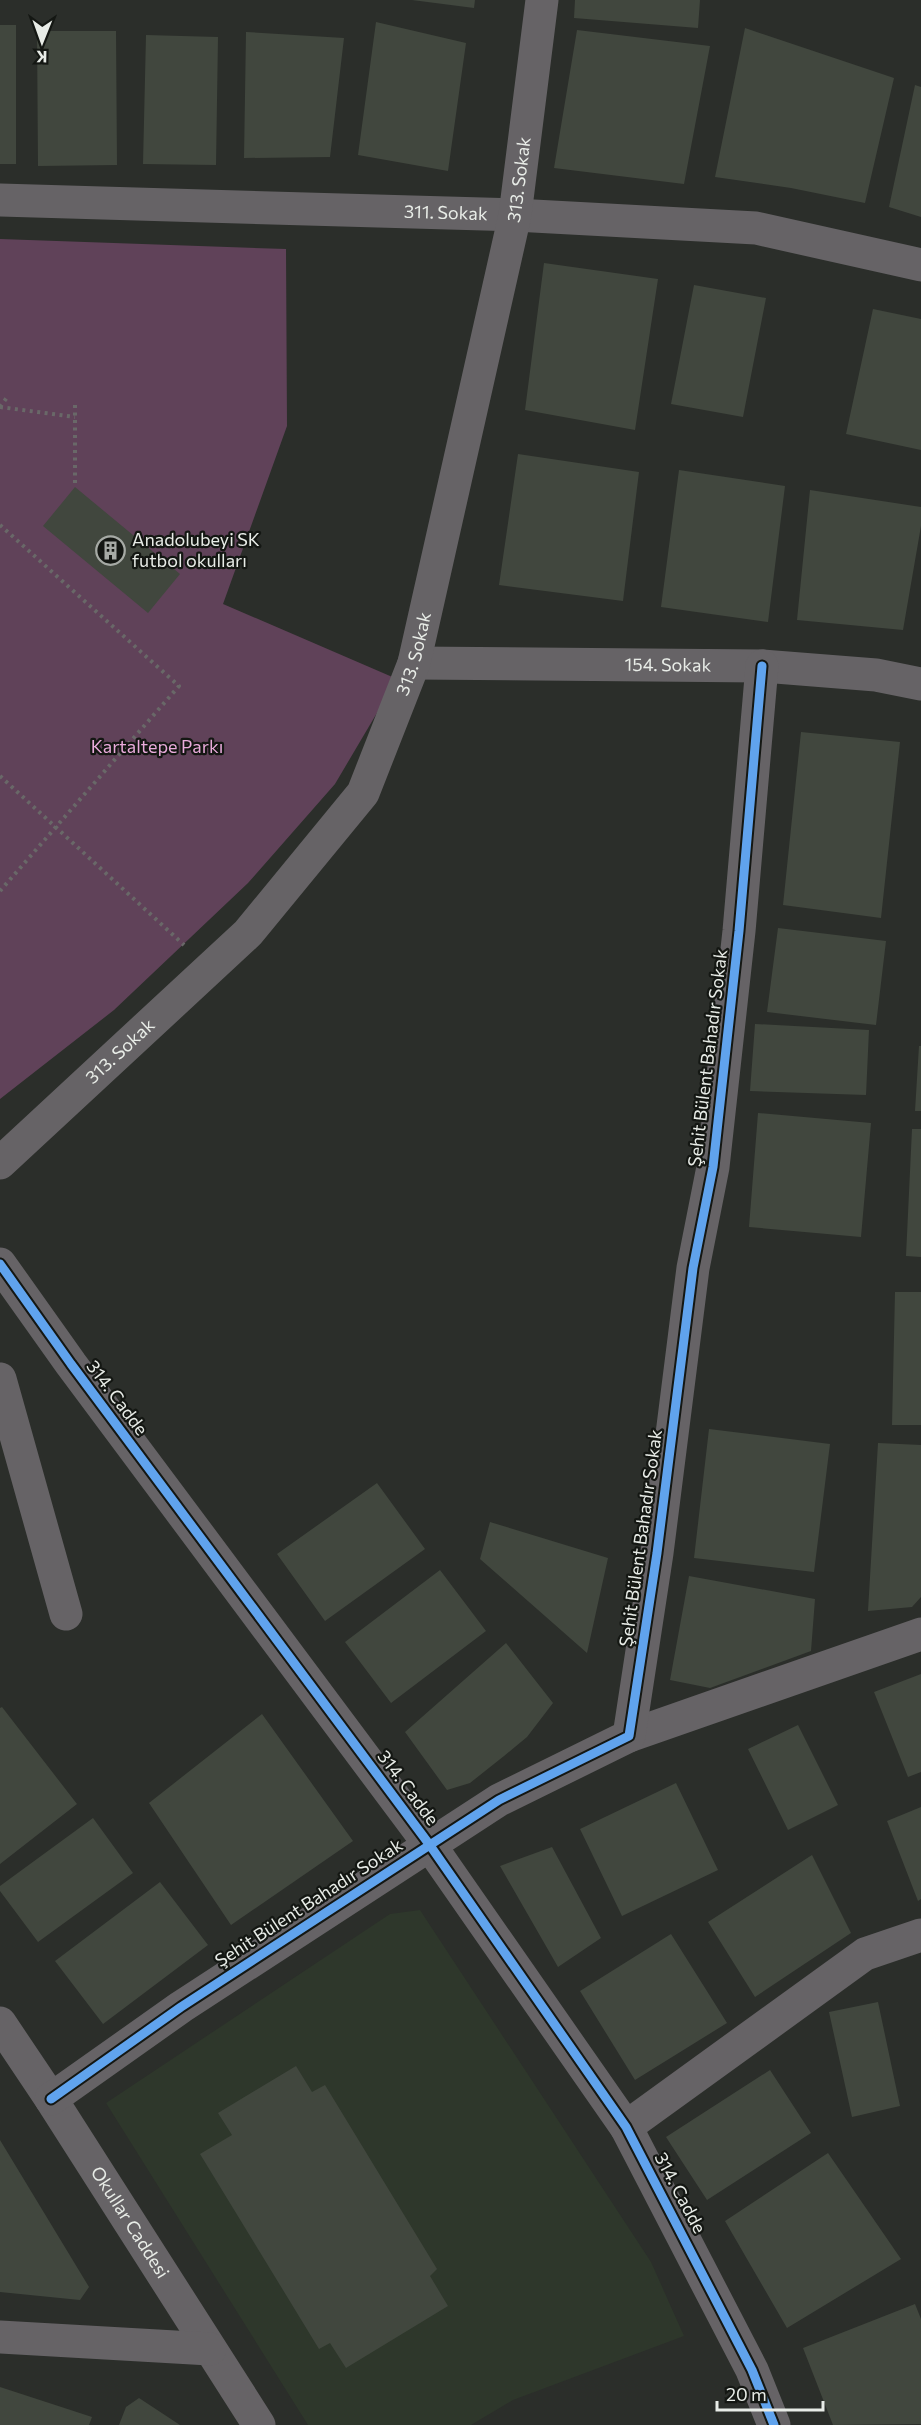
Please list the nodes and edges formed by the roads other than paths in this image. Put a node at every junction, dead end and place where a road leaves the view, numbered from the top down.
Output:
1 (542, 0) edge
2 (0, 200) edge
3 (515, 215) junction
4 (921, 265) edge
5 (414, 663) junction
6 (762, 666) junction
7 (921, 684) edge
8 (0, 1163) edge
9 (5, 1284) edge
10 (0, 1379) edge
11 (66, 1614) dead end
12 (921, 1634) edge
13 (629, 1736) junction
14 (429, 1844) junction
15 (921, 1935) edge
16 (0, 2023) edge
17 (51, 2099) junction
18 (626, 2127) junction
19 (0, 2337) edge
20 (210, 2349) junction
21 (259, 2425) edge
22 (774, 2425) edge

1 - 3 street, 313. Sokak
2 - 3 street, 311. Sokak
3 - 4 street, 311. Sokak
3 - 5 street, 313. Sokak
5 - 6 street, 154. Sokak
5 - 8 street, 313. Sokak
6 - 7 street, 154. Sokak
6 - 13 street, Şehit Bülent Bahadır Sokak
9 - 14 street, 314. Cadde
10 - 11 street
12 - 13 street
13 - 14 street, Şehit Bülent Bahadır Sokak
14 - 17 street, Şehit Bülent Bahadır Sokak
14 - 18 street, 314. Cadde
15 - 18 street
16 - 17 street, Okullar Caddesi
17 - 20 street, Okullar Caddesi
18 - 22 street, 314. Cadde
19 - 20 street
20 - 21 street, Okullar Caddesi

